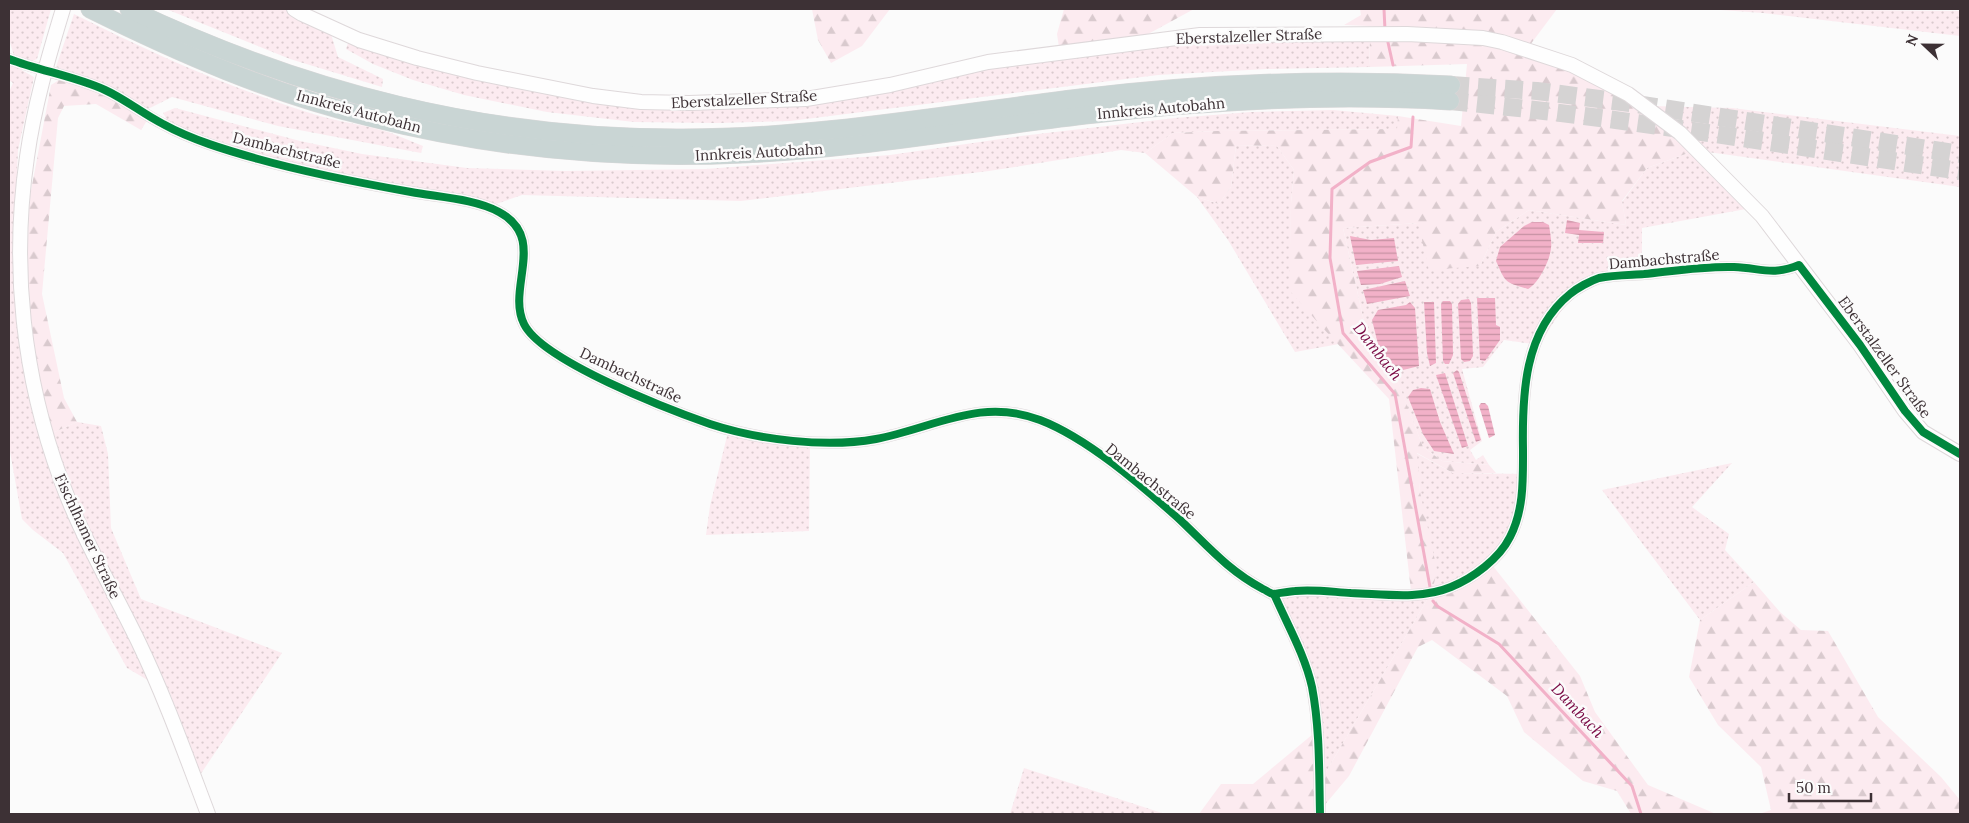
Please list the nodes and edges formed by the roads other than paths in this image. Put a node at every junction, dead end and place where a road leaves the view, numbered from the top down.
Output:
1 (63, 9) edge
2 (90, 9) edge
3 (129, 9) edge
4 (294, 9) edge
5 (9, 59) edge
6 (45, 72) junction
7 (1800, 265) junction
8 (1960, 454) edge
9 (1274, 594) junction
10 (208, 814) edge
11 (1320, 814) edge

1 - 6 street, Fischlhamer Straße
2 - 3 highway, Innkreis Autobahn
4 - 7 street, Eberstalzeller Straße
5 - 6 street, Dambachstraße
6 - 9 street, Dambachstraße
6 - 10 street, Fischlhamer Straße
7 - 8 street, Eberstalzeller Straße
7 - 9 street, Dambachstraße
9 - 11 street

